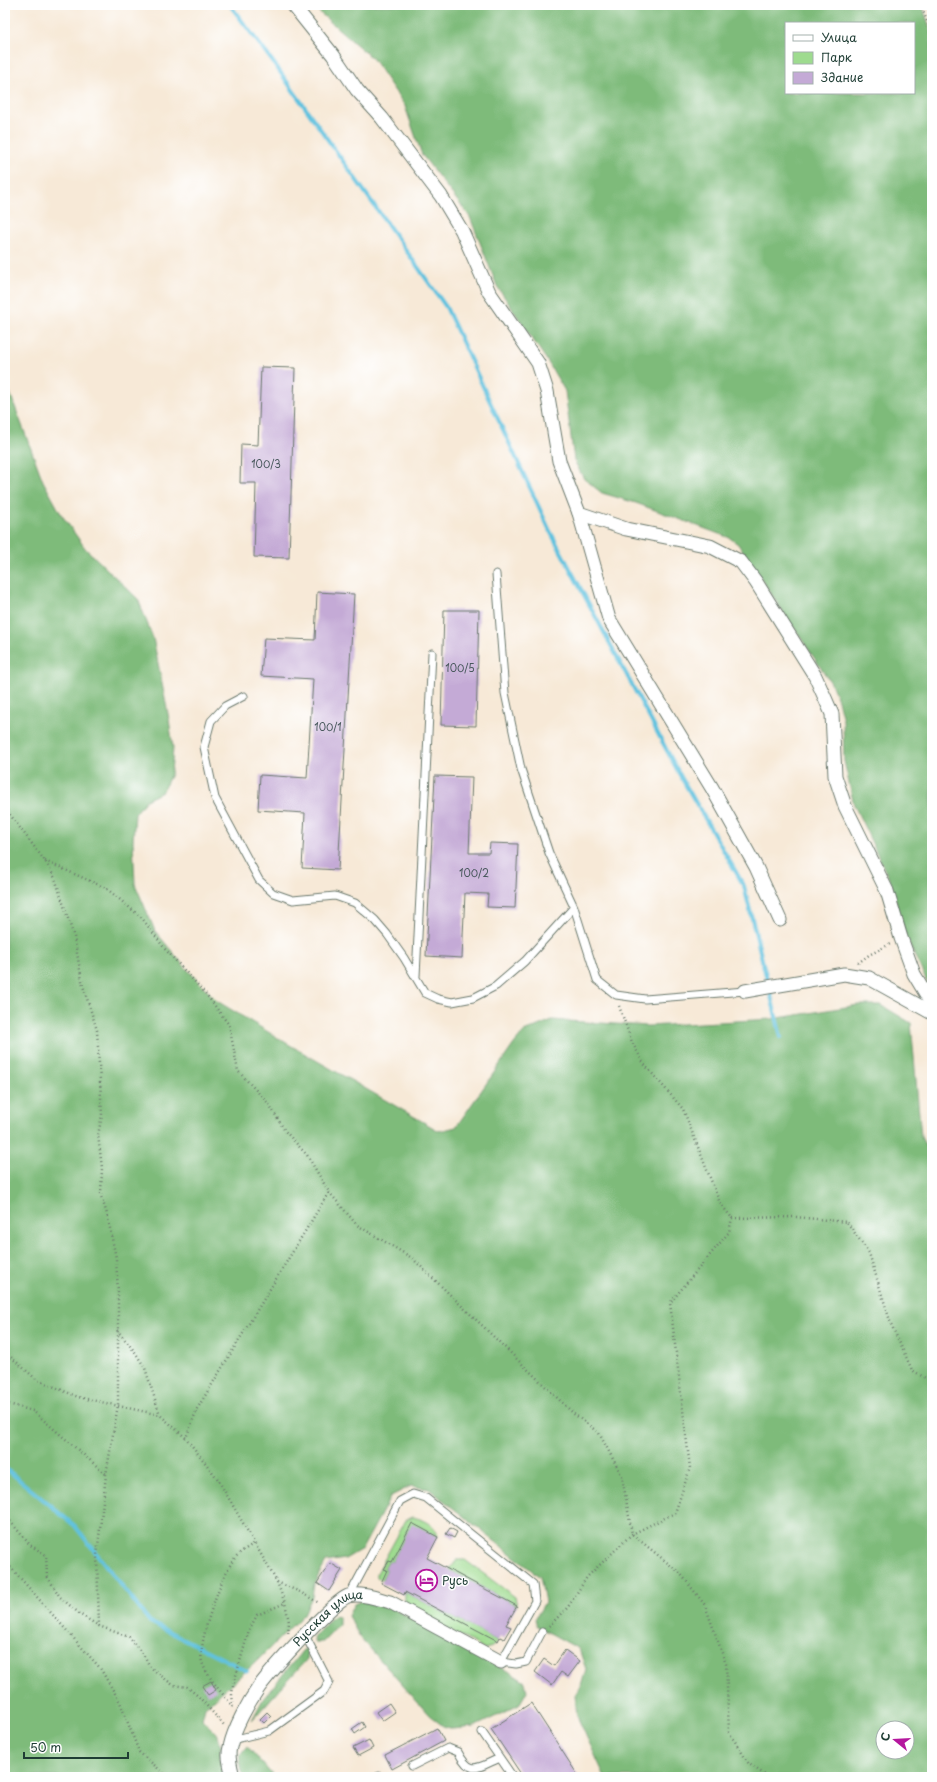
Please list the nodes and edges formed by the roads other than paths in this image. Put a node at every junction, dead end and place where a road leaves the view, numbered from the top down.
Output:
1 (293, 5) edge
2 (579, 513) junction
3 (496, 574) dead end
4 (432, 653) dead end
5 (244, 696) dead end
6 (574, 907) junction
7 (780, 920) dead end
8 (416, 976) junction
9 (745, 991) joint
10 (932, 1004) edge
11 (932, 1013) edge
12 (349, 1596) junction
13 (542, 1632) road end
14 (305, 1635) junction
15 (501, 1662) junction
16 (482, 1732) dead end
17 (234, 1735) junction
18 (500, 1758) junction
19 (412, 1766) dead end
20 (233, 1777) edge
21 (513, 1777) edge

1 - 2 street
2 - 7 street
2 - 10 street
3 - 6 lane
4 - 8 lane
5 - 8 lane
6 - 8 lane
6 - 9 lane
9 - 11 street
12 - 14 street, Русская улица
12 - 15 street, Русская улица
12 - 15 lane
13 - 15 lane
14 - 17 street, Русская улица
14 - 17 lane
16 - 18 lane
17 - 20 street, Русская улица
18 - 19 lane
18 - 21 lane

